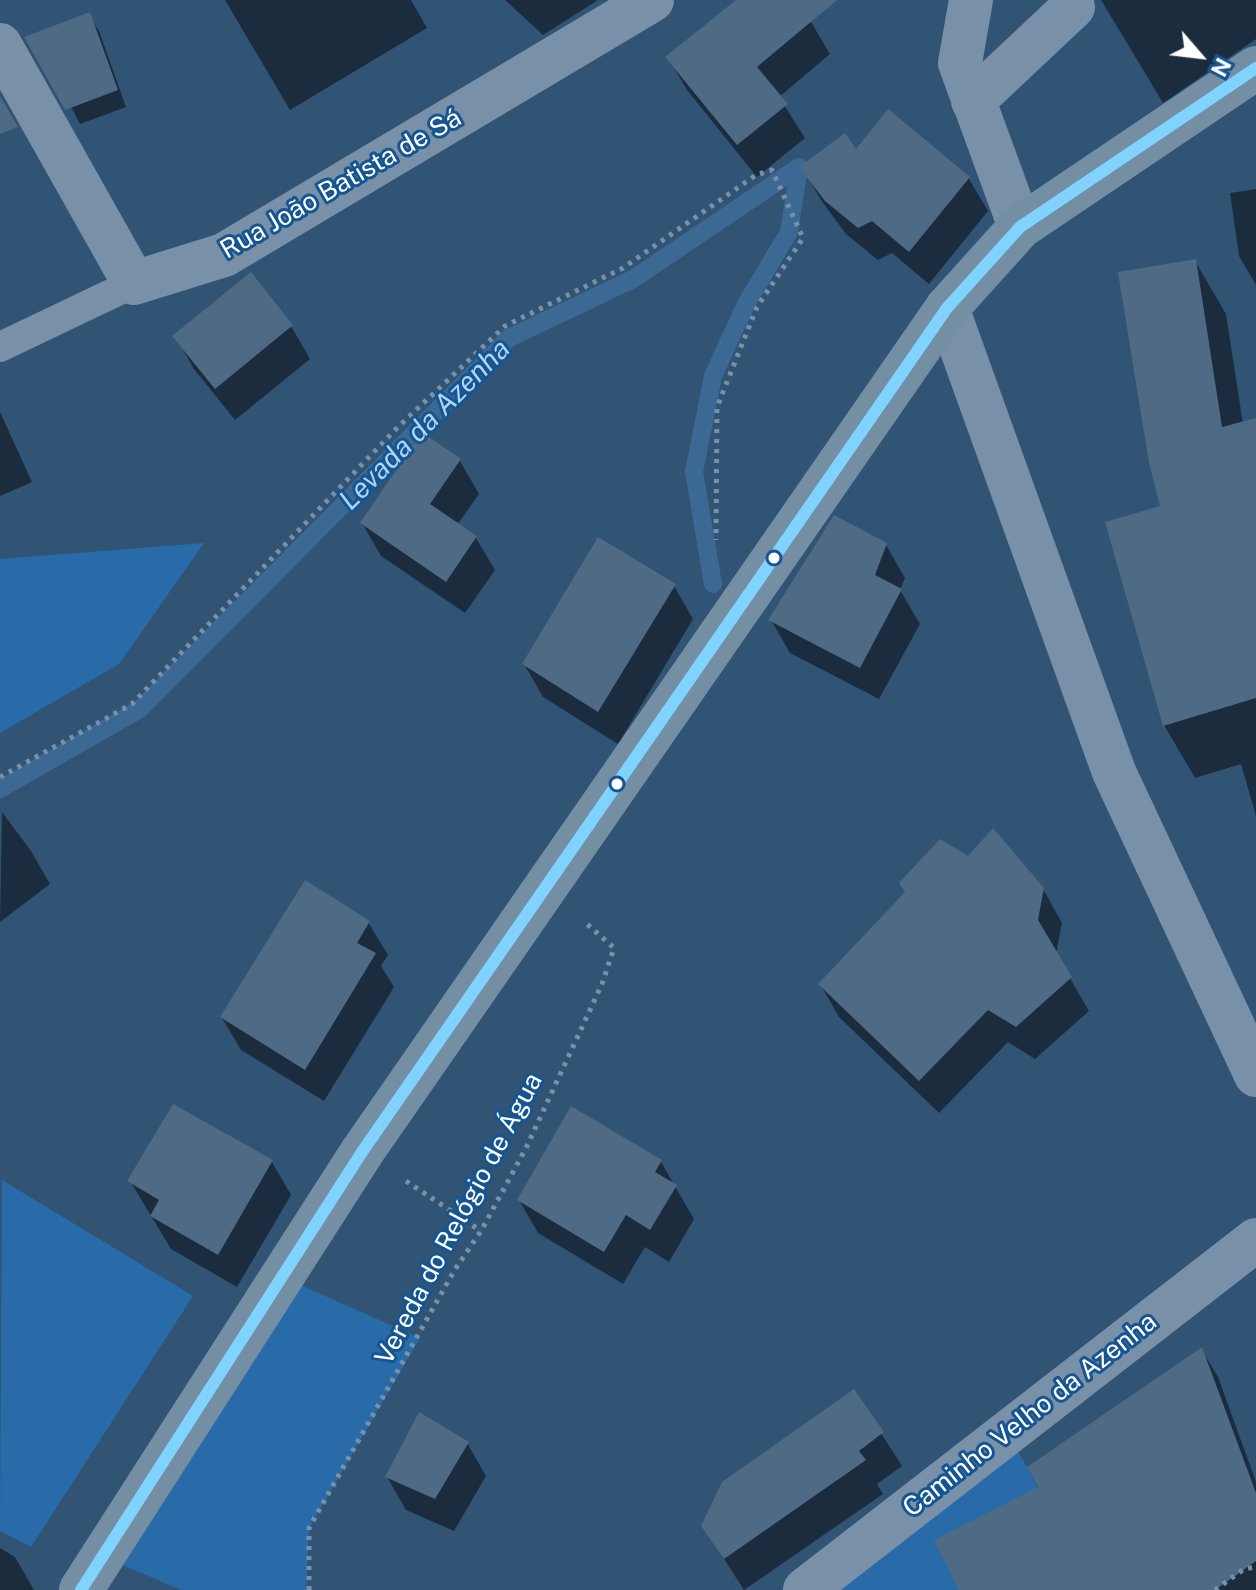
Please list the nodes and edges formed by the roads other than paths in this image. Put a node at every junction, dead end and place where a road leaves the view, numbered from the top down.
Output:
1 (652, 0) edge
2 (971, 0) edge
3 (1073, 7) dead end
4 (0, 45) edge
5 (1256, 68) edge
6 (973, 101) junction
7 (1020, 227) junction
8 (134, 283) junction
9 (947, 308) junction
10 (0, 347) edge
11 (1256, 1075) edge
12 (1256, 1240) edge
13 (81, 1590) edge
14 (805, 1590) edge

1 - 8 street, Rua João Batista de Sá
2 - 6 street
3 - 6 street
4 - 8 street
5 - 7 street
6 - 7 street
7 - 9 street
8 - 10 lane
9 - 11 street
9 - 13 street
12 - 14 street, Caminho Velho da Azenha

